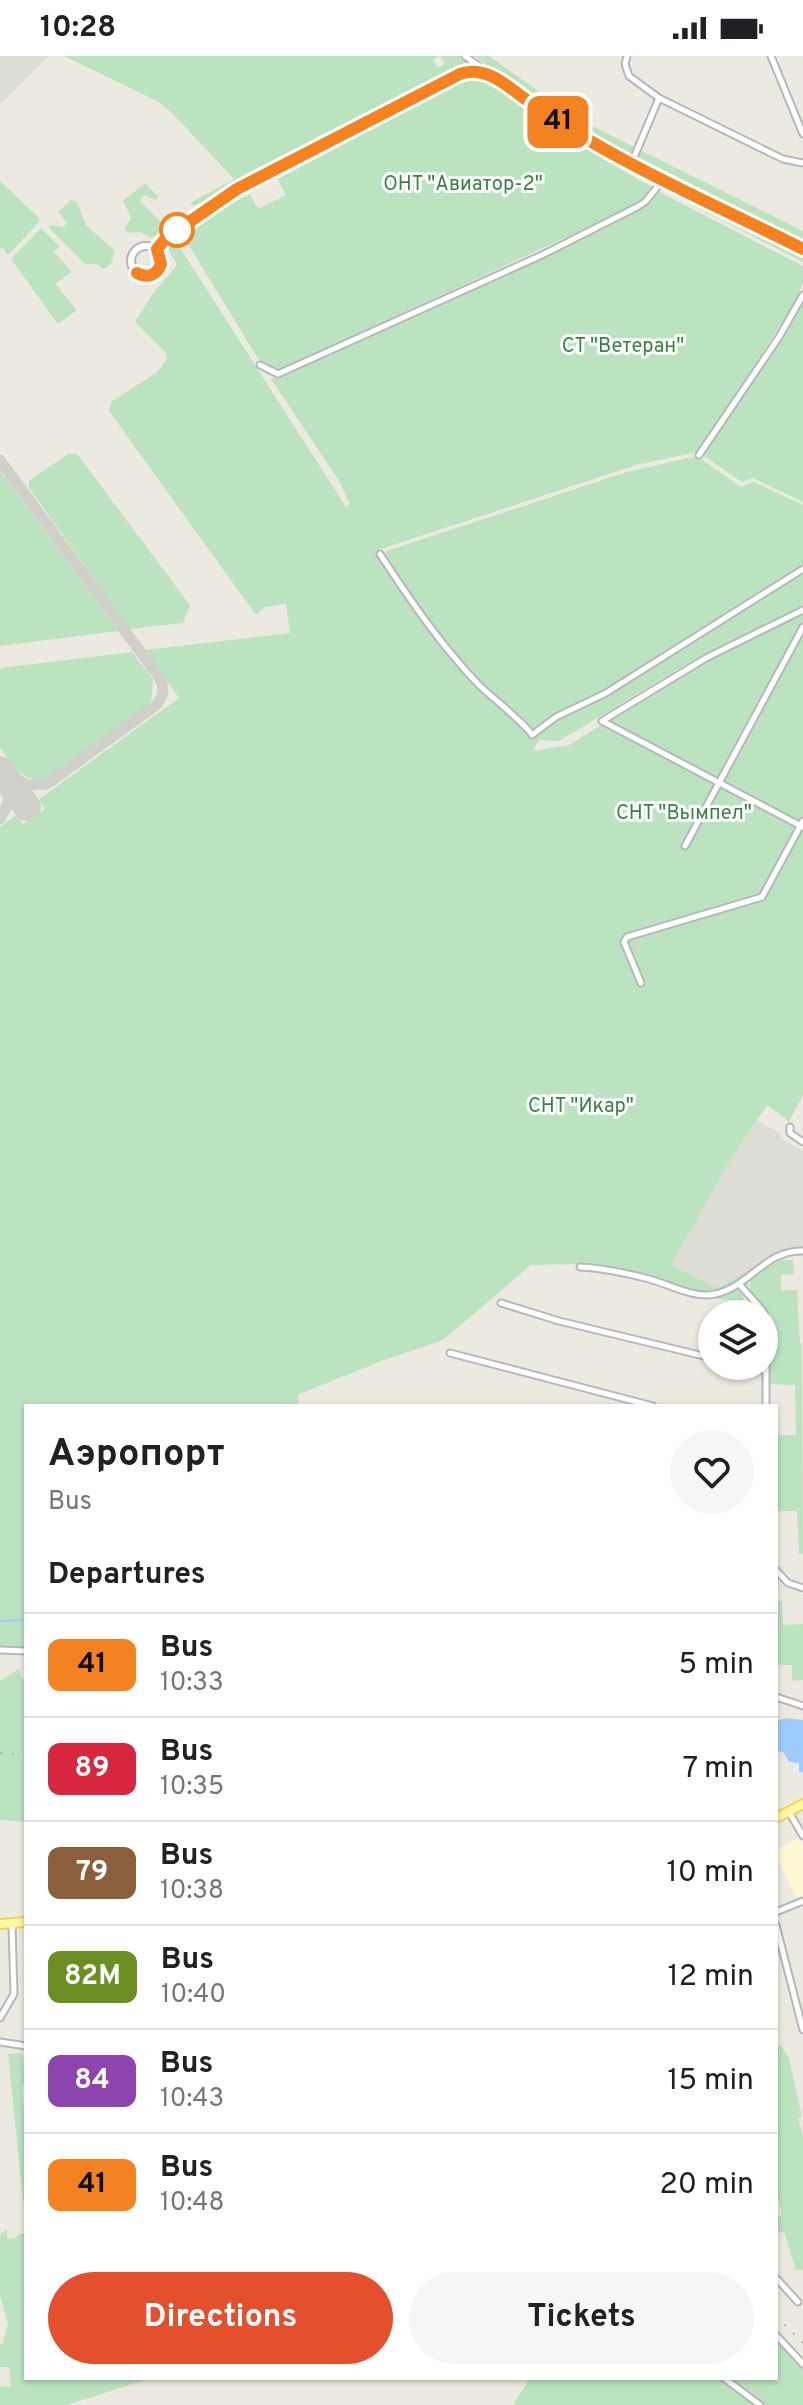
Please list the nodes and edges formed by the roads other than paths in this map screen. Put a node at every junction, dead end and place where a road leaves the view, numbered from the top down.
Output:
1 (465, 56) edge
2 (627, 56) edge
3 (771, 56) edge
4 (492, 76) junction
5 (659, 98) junction
6 (803, 134) edge
7 (632, 162) junction
8 (803, 163) edge
9 (664, 179) junction
10 (157, 249) junction
11 (803, 249) edge
12 (803, 295) edge
13 (260, 365) dead end
14 (699, 455) dead end
15 (380, 554) dead end
16 (803, 569) edge
17 (803, 610) edge
18 (803, 627) edge
19 (719, 783) junction
20 (802, 825) edge
21 (685, 846) dead end
22 (641, 983) dead end
23 (790, 1127) dead end
24 (803, 1142) edge
25 (803, 1251) edge
26 (580, 1267) dead end
27 (740, 1285) junction
28 (753, 1300) edge
29 (501, 1303) dead end
30 (450, 1353) dead end
31 (698, 1355) edge
32 (766, 1380) edge
33 (645, 1404) edge
34 (766, 1404) edge
35 (778, 1572) edge
36 (803, 1588) edge
37 (0, 1650) edge
38 (24, 1651) edge
39 (778, 1698) edge
40 (803, 1706) edge
41 (803, 1804) edge
42 (791, 1815) junction
43 (778, 1818) edge
44 (803, 1819) edge
45 (803, 1836) edge
46 (803, 1901) edge
47 (778, 1911) edge
48 (24, 1922) edge
49 (12, 1923) junction
50 (0, 1924) edge
51 (778, 1933) edge
52 (0, 2018) edge
53 (803, 2030) edge
54 (0, 2042) edge
55 (24, 2046) edge
56 (778, 2280) edge
57 (798, 2302) dead end
58 (778, 2337) edge
59 (803, 2364) edge
60 (727, 2380) edge
61 (760, 2405) edge

1 - 4 street
2 - 5 street
3 - 6 street
4 - 7 street
4 - 10 street
5 - 7 street
5 - 8 street
7 - 9 street
9 - 11 street
9 - 13 street
10 - 10 street
12 - 14 street
15 - 16 street
17 - 19 street
18 - 19 street
19 - 20 street
19 - 21 street
20 - 22 street
23 - 24 street
25 - 27 street
26 - 27 street
27 - 28 street
29 - 31 street
30 - 33 street
32 - 34 street
35 - 36 street
37 - 38 street
39 - 40 street
41 - 42 main road
42 - 43 main road
42 - 44 street
42 - 45 street
46 - 47 street
48 - 49 main road
49 - 50 main road
49 - 52 street
51 - 53 street
54 - 55 street
56 - 57 street
58 - 59 street
60 - 61 street

